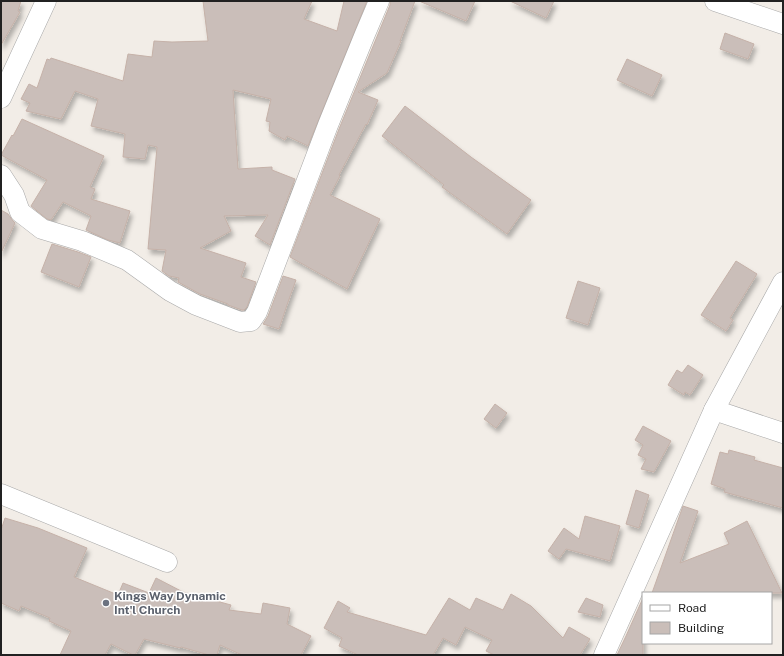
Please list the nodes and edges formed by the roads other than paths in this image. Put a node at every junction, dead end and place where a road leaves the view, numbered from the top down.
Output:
1 (46, 1) edge
2 (380, 1) edge
3 (722, 2) edge
4 (783, 24) edge
5 (1, 98) edge
6 (1, 176) edge
7 (783, 282) edge
8 (714, 410) junction
9 (783, 433) edge
10 (1, 494) edge
11 (167, 562) dead end
12 (604, 655) edge

1 - 5 street
2 - 6 street
3 - 4 street
7 - 8 street
8 - 9 street
8 - 12 street
10 - 11 street

